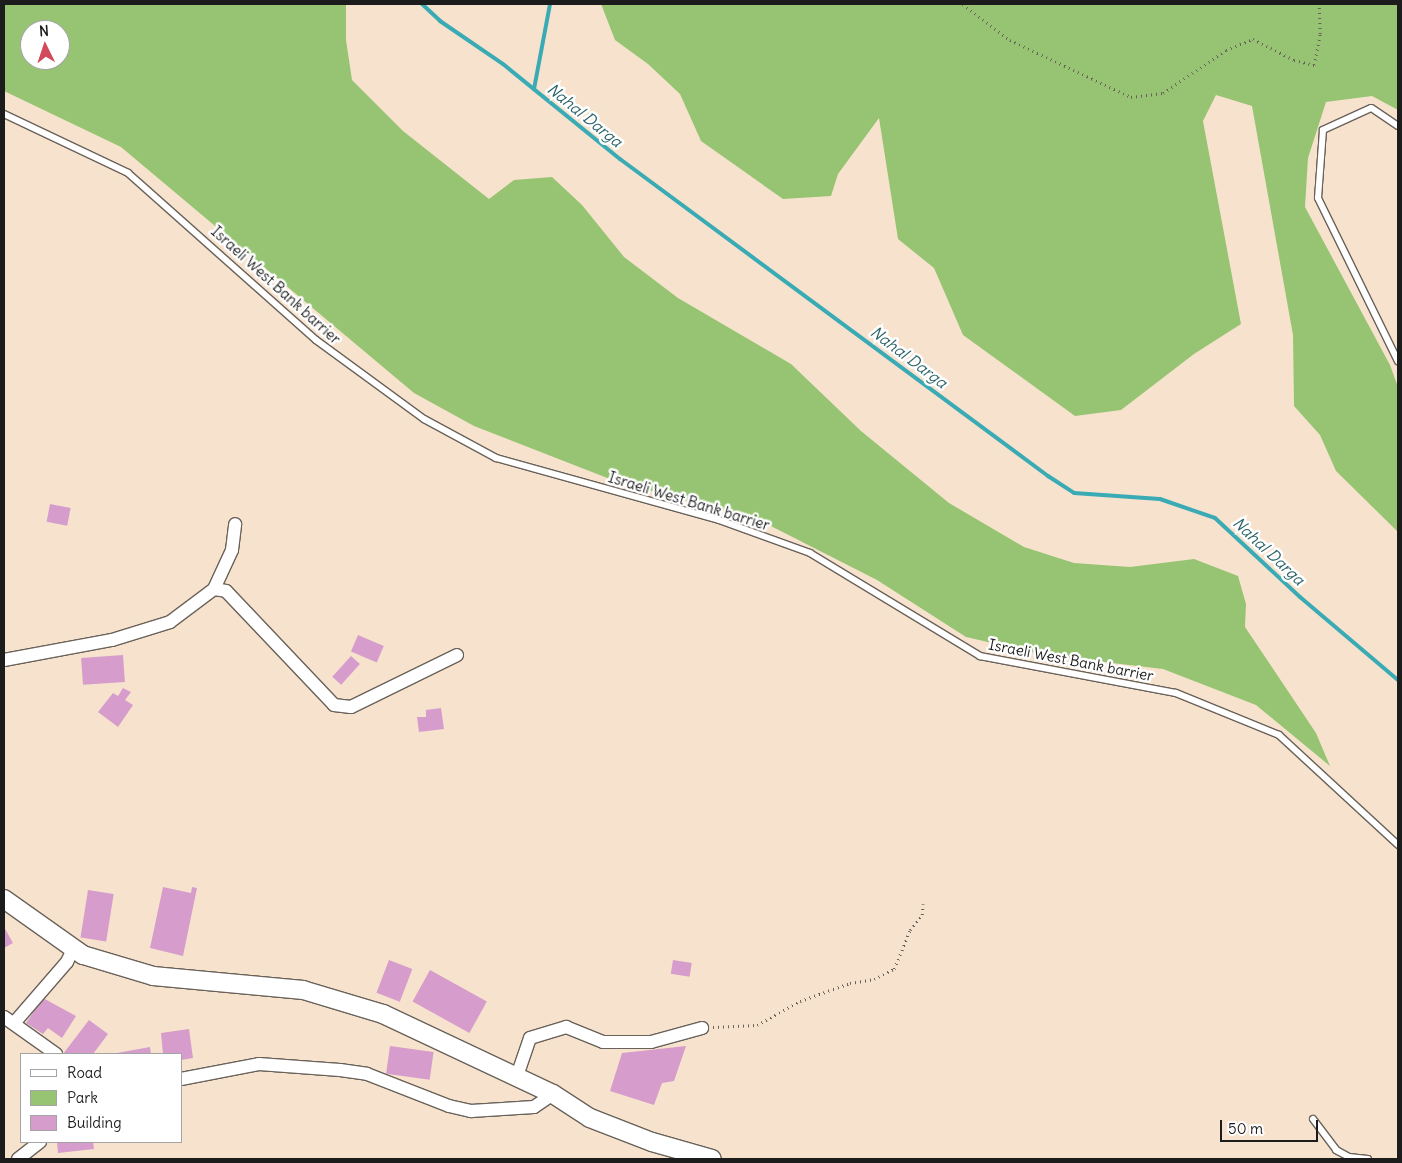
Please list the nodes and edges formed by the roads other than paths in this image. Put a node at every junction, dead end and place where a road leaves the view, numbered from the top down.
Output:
1 (4, 114) edge
2 (1398, 126) edge
3 (1398, 361) edge
4 (236, 524) dead end
5 (214, 589) junction
6 (457, 655) dead end
7 (4, 660) edge
8 (1398, 845) edge
9 (4, 899) edge
10 (73, 949) junction
11 (9, 1020) edge
12 (702, 1028) road end
13 (55, 1053) edge
14 (517, 1076) junction
15 (182, 1079) edge
16 (553, 1094) junction
17 (1313, 1119) dead end
18 (39, 1143) edge
19 (18, 1159) edge
20 (712, 1159) edge
21 (1368, 1159) edge

1 - 8 lane, Israeli West Bank barrier
2 - 3 lane
4 - 5 street
5 - 6 street
5 - 7 street
9 - 10 street
10 - 11 street
10 - 14 street
11 - 13 street
12 - 14 street
14 - 16 street
15 - 16 street
16 - 20 street
17 - 21 lane
18 - 19 street

